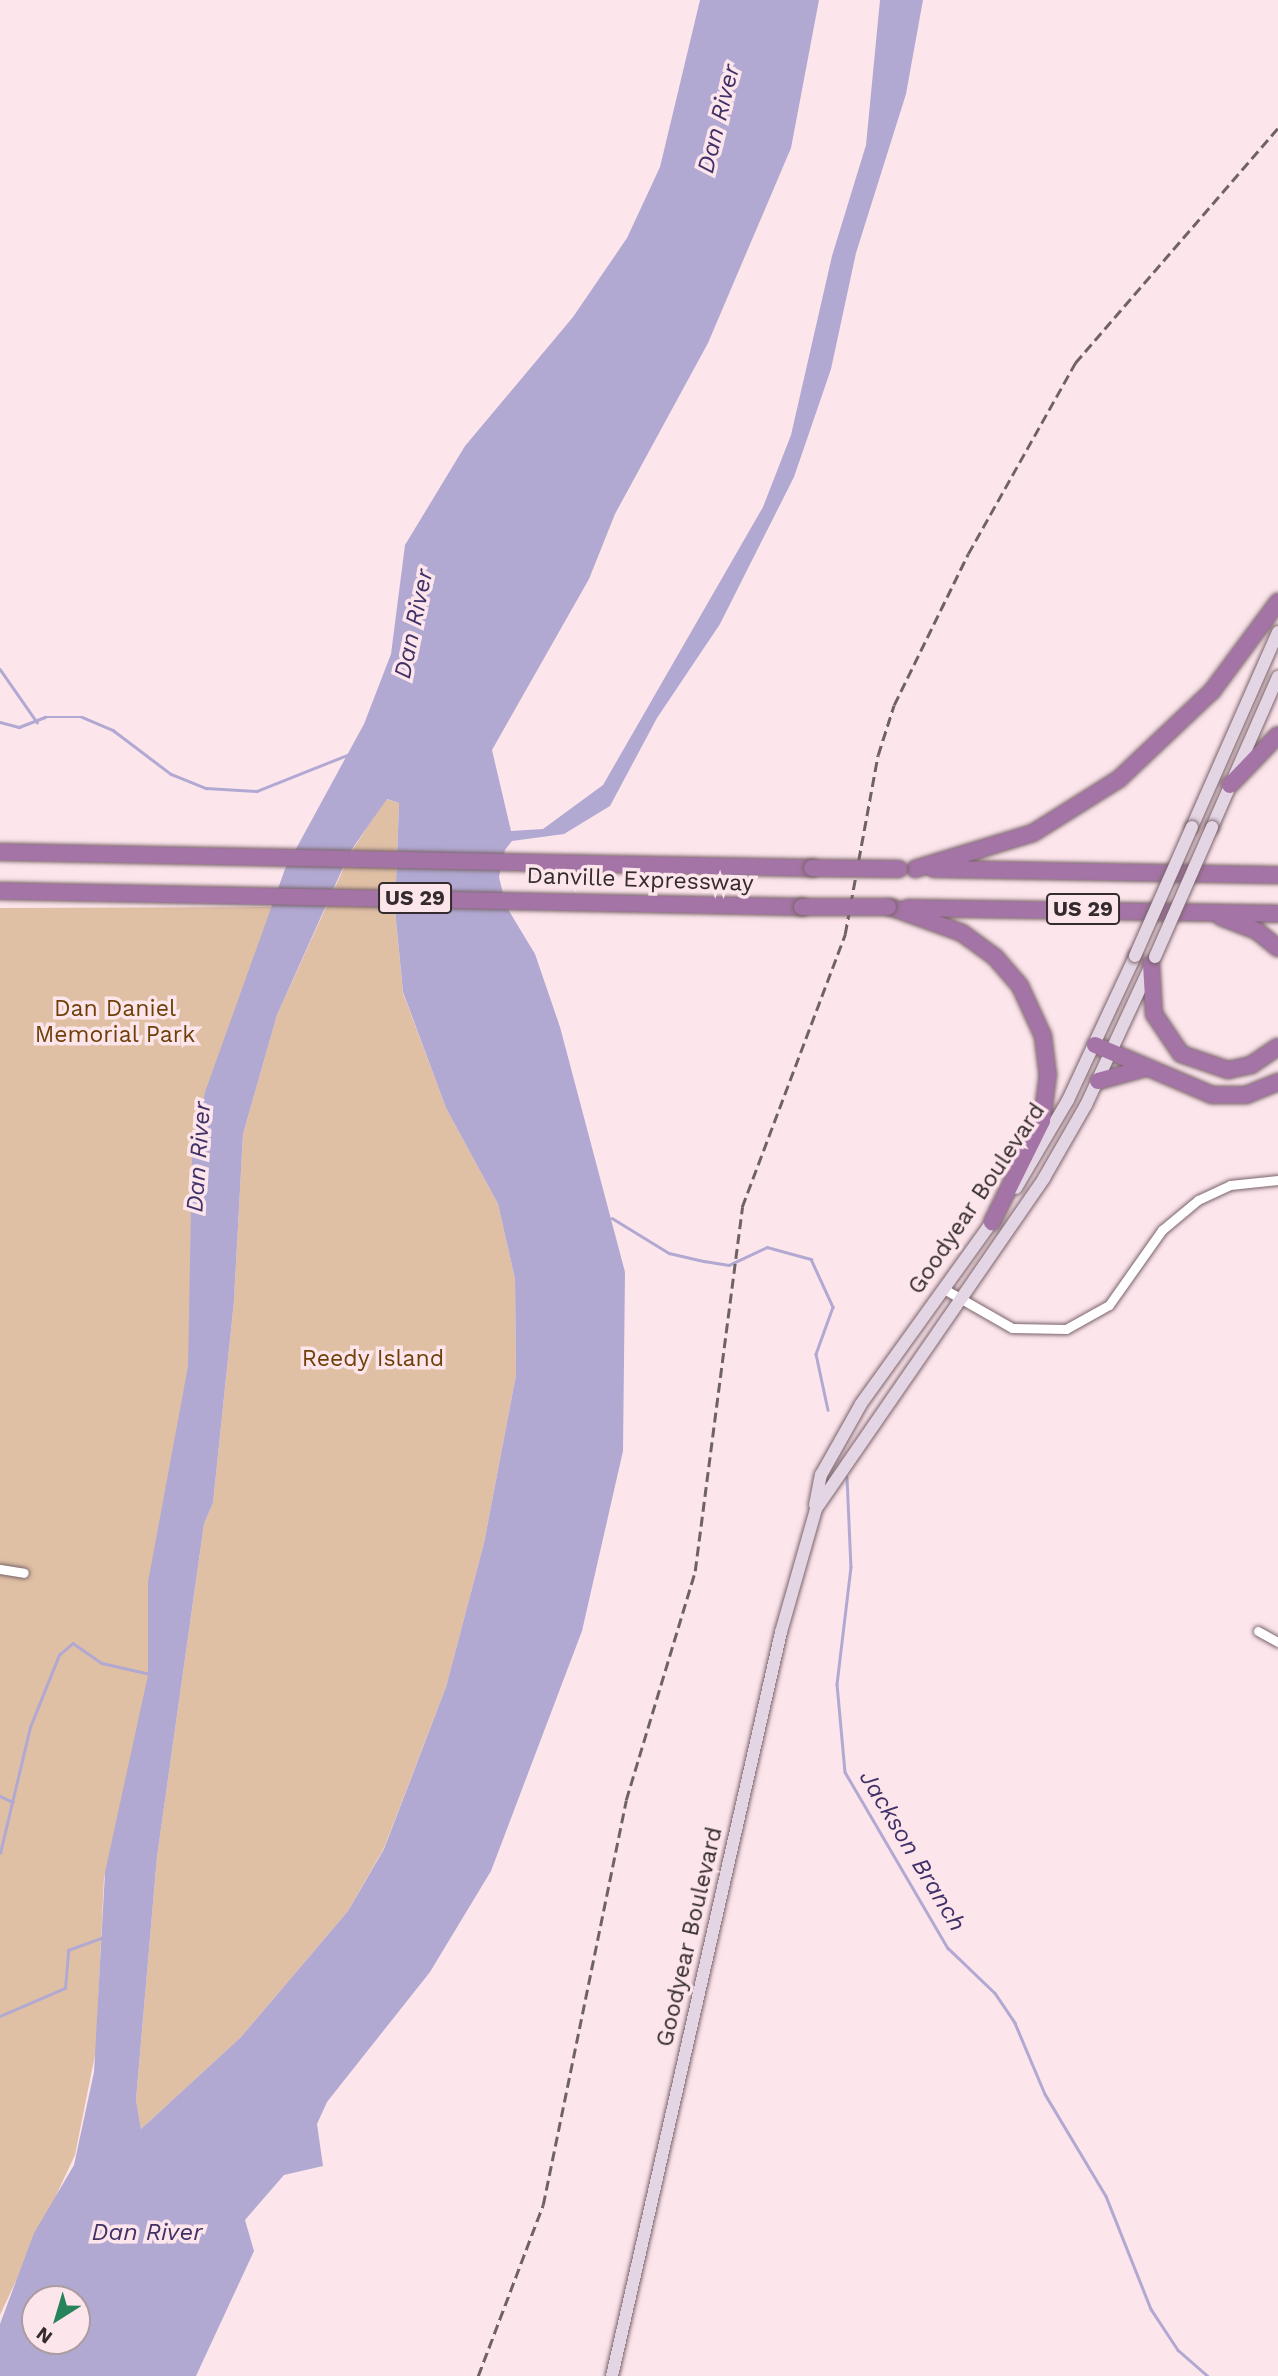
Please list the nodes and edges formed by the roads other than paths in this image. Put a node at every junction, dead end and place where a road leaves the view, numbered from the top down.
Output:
1 (1278, 602) edge
2 (1278, 632) edge
3 (1278, 677) edge
4 (1278, 735) edge
5 (1230, 785) junction
6 (0, 852) edge
7 (907, 869) junction
8 (1276, 874) edge
9 (0, 891) edge
10 (890, 908) junction
11 (1202, 911) junction
12 (1278, 914) edge
13 (1278, 948) edge
14 (1153, 960) junction
15 (1096, 1045) junction
16 (1278, 1047) edge
17 (1112, 1053) junction
18 (1142, 1069) junction
19 (1098, 1081) junction
20 (1278, 1082) edge
21 (1278, 1180) edge
22 (992, 1222) junction
23 (944, 1289) junction
24 (960, 1299) junction
25 (816, 1509) junction
26 (0, 1569) edge
27 (24, 1573) dead end
28 (1258, 1631) dead end
29 (1278, 1642) edge
30 (612, 2376) edge

1 - 7 highway
2 - 15 main road, Goodyear Boulevard, bridge
3 - 5 main road, Goodyear Boulevard
4 - 5 highway
5 - 14 main road, Goodyear Boulevard, bridge
6 - 7 highway, Danville Expressway / US 29, bridge
7 - 8 highway, Danville Expressway / US 29
9 - 10 highway, Danville Expressway / US 29, bridge
10 - 11 highway, Danville Expressway / US 29
10 - 22 highway
11 - 12 highway, Danville Expressway / US 29
11 - 13 highway
14 - 16 highway
14 - 17 main road, Goodyear Boulevard
15 - 17 highway
15 - 22 main road, Goodyear Boulevard
17 - 18 highway
17 - 19 main road, Goodyear Boulevard
18 - 19 highway
18 - 20 highway
19 - 24 main road, Goodyear Boulevard
21 - 24 street
22 - 23 main road, Goodyear Boulevard
23 - 24 street
23 - 25 main road, Goodyear Boulevard
24 - 25 main road, Goodyear Boulevard
25 - 30 main road, Goodyear Boulevard
26 - 27 street
28 - 29 street

